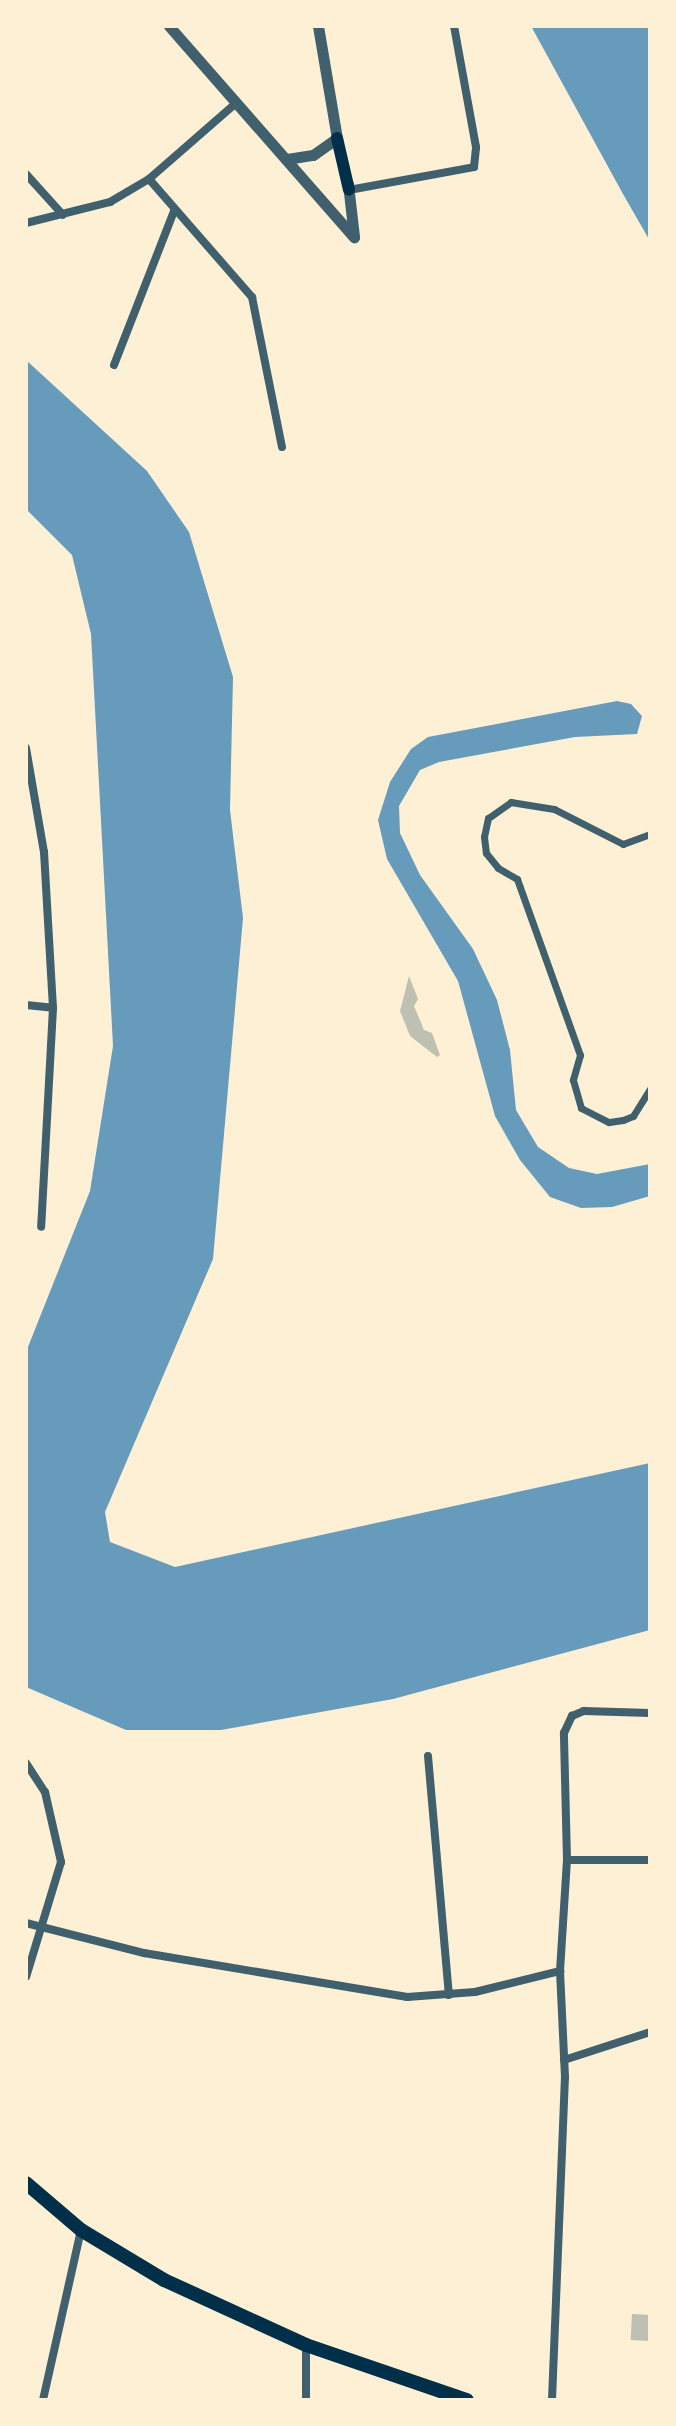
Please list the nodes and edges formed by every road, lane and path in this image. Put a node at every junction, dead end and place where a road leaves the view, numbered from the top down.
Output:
1 (169, 26) edge
2 (318, 26) edge
3 (454, 26) edge
4 (236, 103) junction
5 (337, 138) junction
6 (287, 159) junction
7 (26, 174) edge
8 (149, 179) junction
9 (349, 190) junction
10 (174, 211) junction
11 (63, 215) junction
12 (26, 223) edge
13 (114, 365) dead end
14 (282, 447) dead end
15 (26, 748) edge
16 (650, 834) edge
17 (26, 1005) edge
18 (53, 1008) junction
19 (650, 1089) edge
20 (41, 1227) dead end
21 (650, 1713) edge
22 (428, 1756) dead end
23 (26, 1763) edge
24 (567, 1860) junction
25 (650, 1860) edge
26 (26, 1923) edge
27 (44, 1928) junction
28 (560, 1971) junction
29 (26, 1977) edge
30 (449, 1995) junction
31 (650, 2032) edge
32 (564, 2060) junction
33 (26, 2183) edge
34 (81, 2230) junction
35 (306, 2345) junction
36 (43, 2400) edge
37 (306, 2400) edge
38 (467, 2400) edge
39 (552, 2400) edge

1 - 4 street
2 - 5 street
3 - 9 street
4 - 6 street
4 - 8 street
5 - 6 street
5 - 9 main road
6 - 9 street
7 - 11 street
8 - 10 street
8 - 11 street
10 - 13 street
10 - 14 street
11 - 12 street
15 - 18 street
16 - 19 street
17 - 18 street
18 - 20 street
21 - 24 street
22 - 30 street
23 - 27 street
24 - 25 street
24 - 28 street
26 - 27 street
27 - 29 street
27 - 30 street
28 - 30 street
28 - 32 street
31 - 32 street
32 - 39 street
33 - 34 highway
34 - 35 highway
34 - 36 street
35 - 37 street
35 - 38 highway

